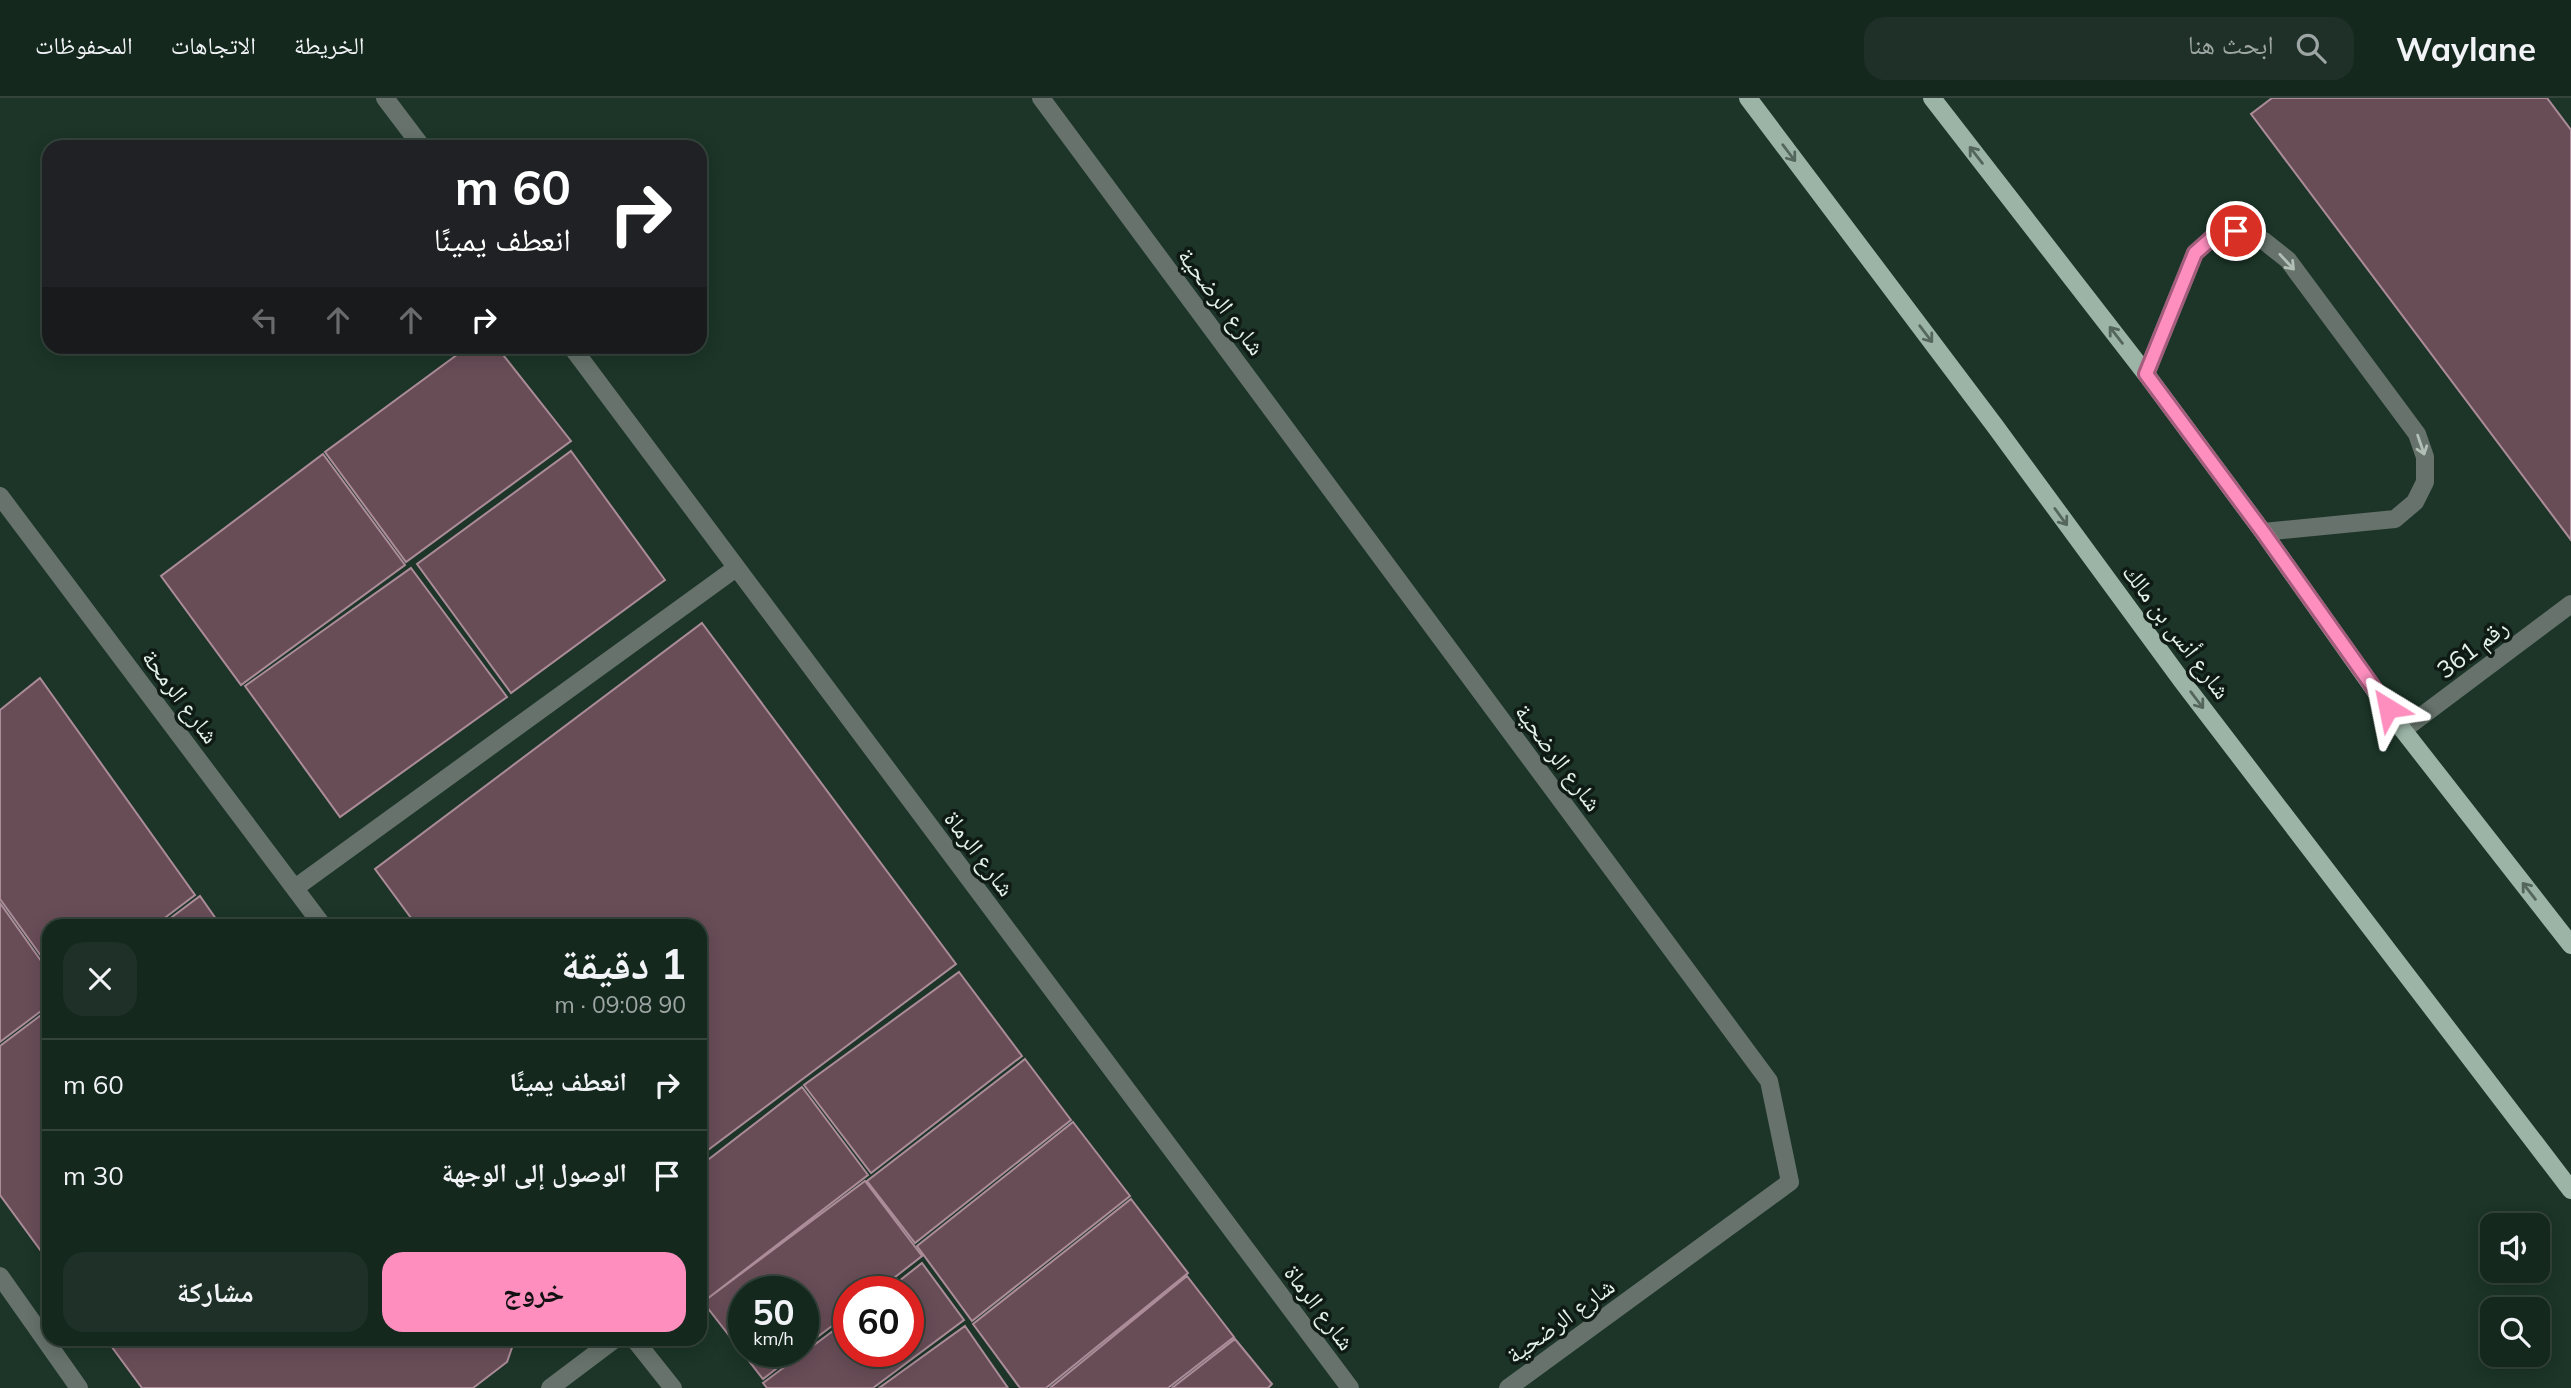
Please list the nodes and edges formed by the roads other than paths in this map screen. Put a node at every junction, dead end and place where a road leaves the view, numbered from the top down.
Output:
1 (385, 98) edge
2 (1041, 98) edge
3 (1748, 98) edge
4 (1932, 98) edge
5 (417, 140) edge
6 (577, 354) edge
7 (2146, 374) junction
8 (0, 496) edge
9 (2263, 532) junction
10 (736, 568) junction
11 (2571, 604) edge
12 (2403, 730) junction
13 (295, 888) junction
14 (318, 919) edge
15 (2571, 945) edge
16 (2571, 1191) edge
17 (0, 1276) edge
18 (42, 1336) edge
19 (49, 1346) edge
20 (606, 1346) edge
21 (640, 1346) edge
22 (79, 1388) edge
23 (550, 1388) edge
24 (673, 1388) edge
25 (1350, 1388) edge
26 (1508, 1388) edge

1 - 5 street
2 - 26 street, شارع الرضحية
3 -> 16 main road, شارع أنس بن مالك
7 -> 4 main road
6 - 10 street, شارع الرماة
7 - 9 main road
7 -> 9 street
8 - 13 street, شارع الرمحة
9 - 12 main road
10 - 13 street
10 - 25 street, شارع الرماة
11 - 12 street, رقم 361
15 -> 12 main road
13 - 14 street, شارع الرمحة
17 - 18 street
19 - 22 street
20 - 23 street
21 - 24 street

